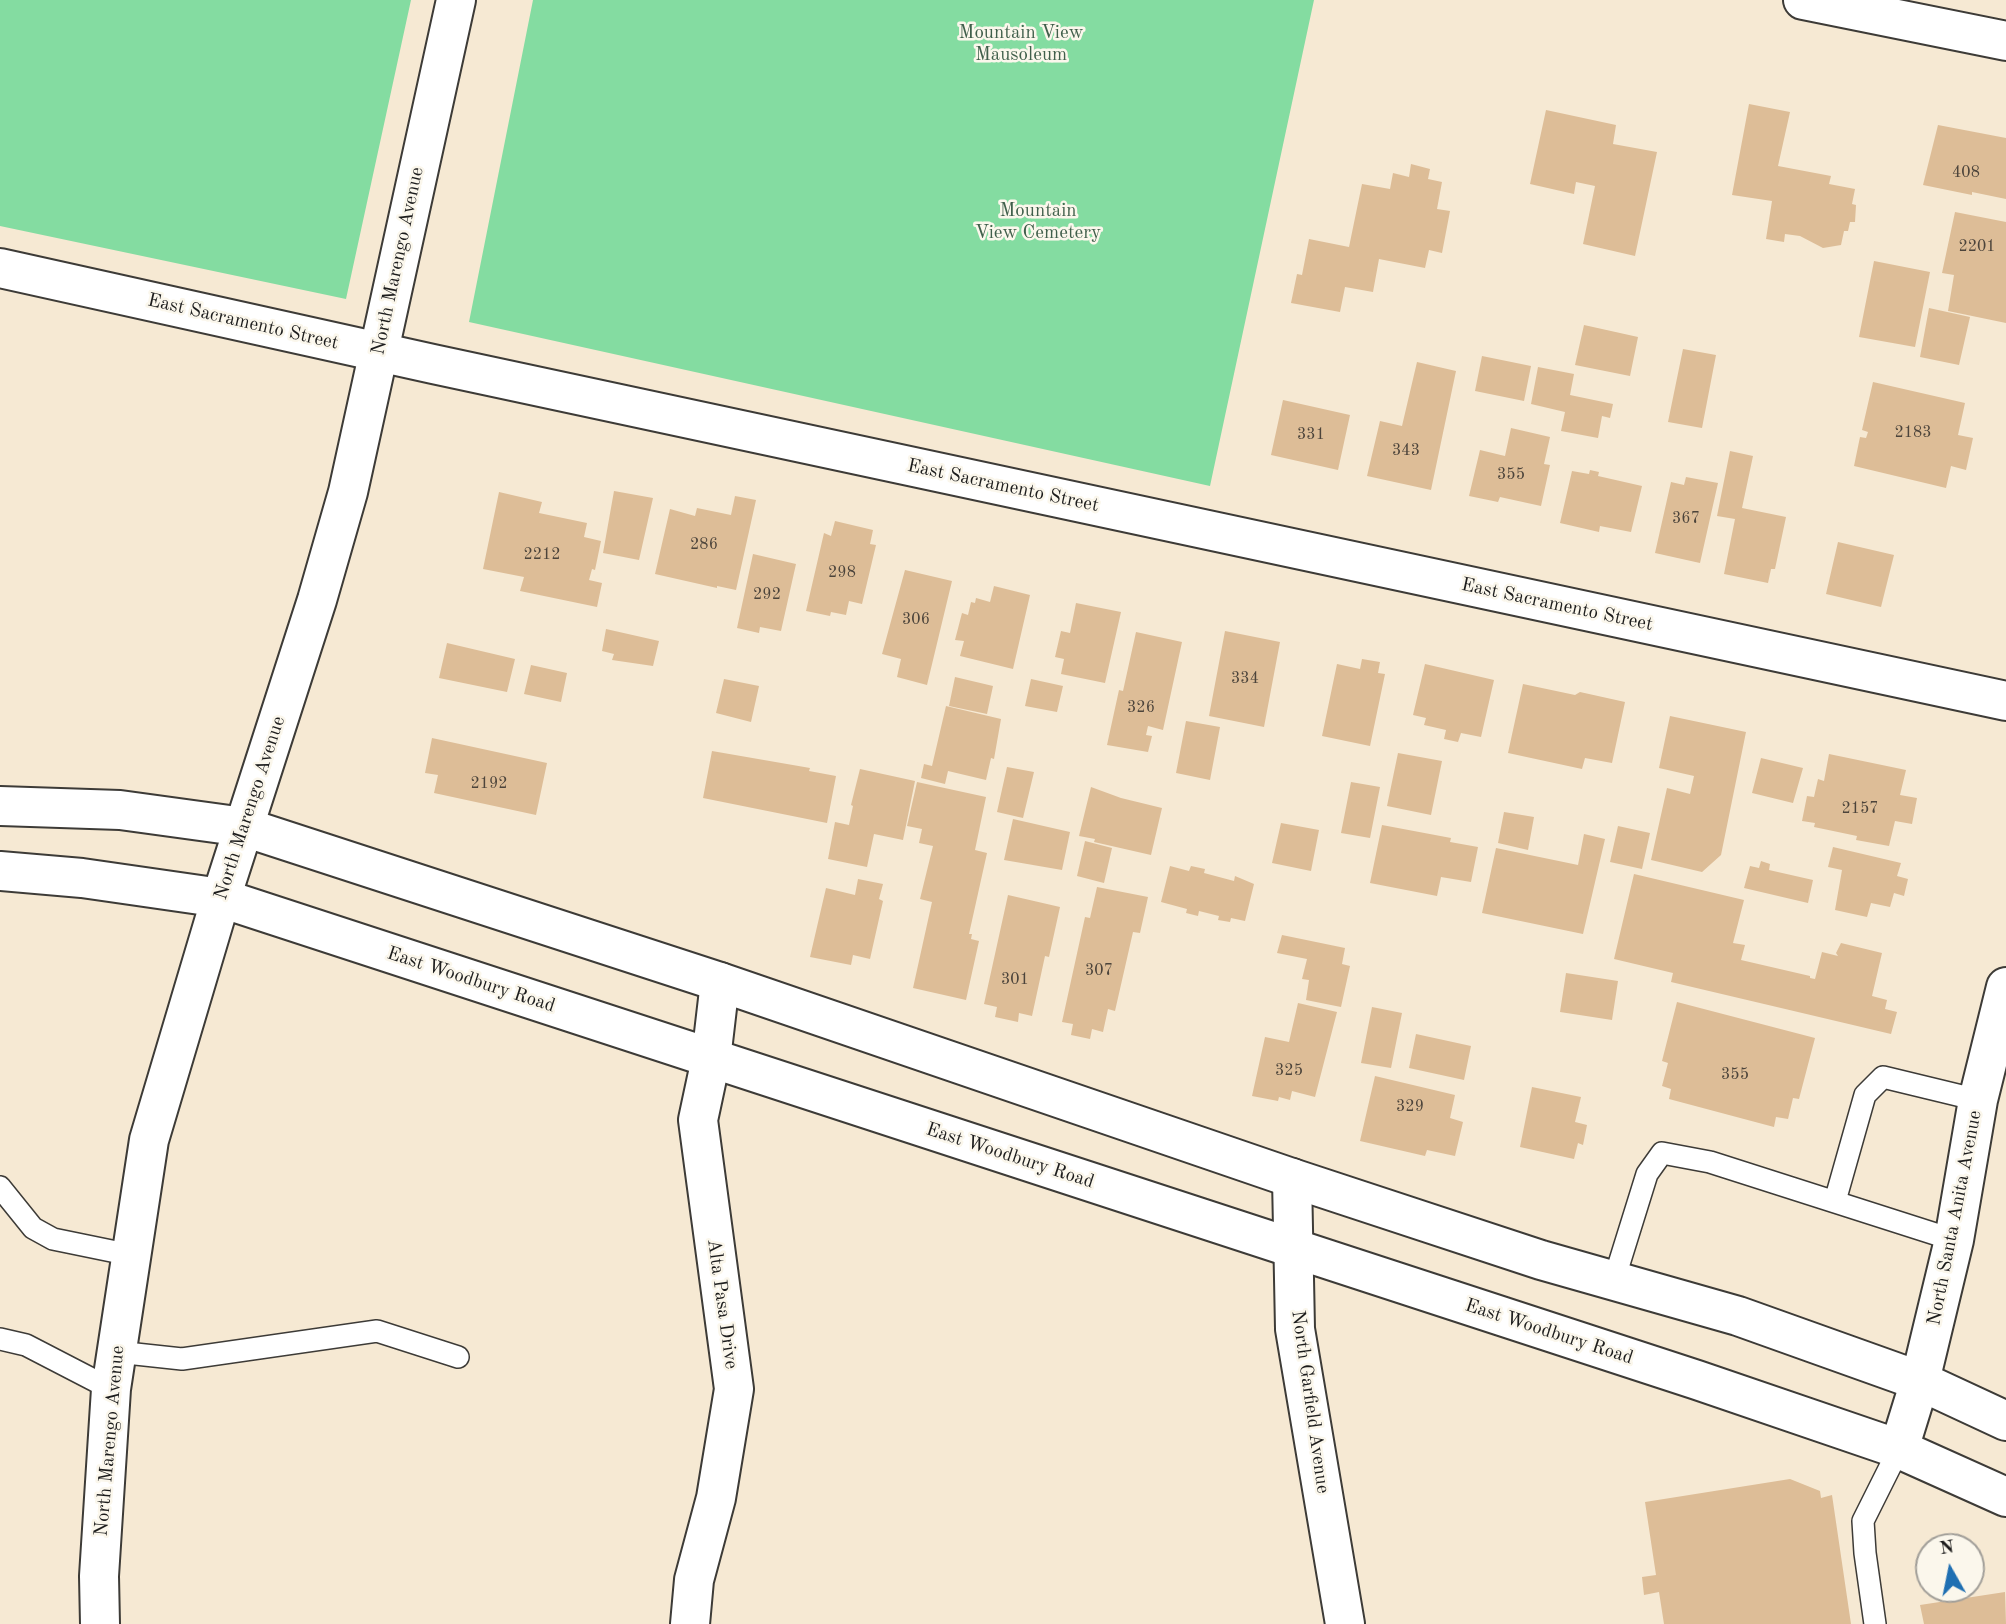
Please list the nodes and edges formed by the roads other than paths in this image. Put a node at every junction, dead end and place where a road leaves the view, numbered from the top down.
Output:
1 (456, 0) edge
2 (1803, 0) edge
3 (2006, 41) edge
4 (0, 268) edge
5 (378, 352) junction
6 (2006, 701) edge
7 (0, 806) edge
8 (244, 827) junction
9 (0, 872) edge
10 (221, 898) junction
11 (720, 982) junction
12 (2006, 987) edge
13 (711, 1059) junction
14 (1978, 1100) junction
15 (1292, 1178) junction
16 (0, 1187) edge
17 (1835, 1201) junction
18 (1954, 1240) junction
19 (1294, 1249) junction
20 (131, 1255) junction
21 (1614, 1280) junction
22 (0, 1339) edge
23 (117, 1352) junction
24 (458, 1357) dead end
25 (1920, 1381) junction
26 (111, 1389) junction
27 (2006, 1421) edge
28 (1899, 1449) junction
29 (2006, 1497) edge
30 (100, 1624) edge
31 (690, 1624) edge
32 (1345, 1624) edge
33 (1875, 1624) edge

1 - 5 street, North Marengo Avenue
2 - 3 street
4 - 5 street, East Sacramento Street
5 - 6 street, East Sacramento Street
5 - 8 street, North Marengo Avenue
7 - 8 street
8 - 10 street, North Marengo Avenue
8 - 11 street
9 - 10 street, East Woodbury Road
10 - 13 street, East Woodbury Road
10 - 20 street, North Marengo Avenue
11 - 13 street, Alta Pasa Drive
11 - 15 street
12 - 14 street, North Santa Anita Avenue
13 - 19 street, East Woodbury Road
13 - 31 street, Alta Pasa Drive
14 - 17 lane
14 - 18 street, North Santa Anita Avenue
15 - 19 street, North Garfield Avenue
15 - 21 street
16 - 20 lane
17 - 18 lane
17 - 21 lane
18 - 25 street, North Santa Anita Avenue
19 - 28 street, East Woodbury Road
19 - 32 street, North Garfield Avenue
20 - 23 street, North Marengo Avenue
21 - 25 street
22 - 26 lane
23 - 24 lane
23 - 26 street, North Marengo Avenue
25 - 27 street
25 - 28 street, North Santa Anita Avenue
26 - 30 street, North Marengo Avenue
28 - 29 street, East Woodbury Road
28 - 33 lane

